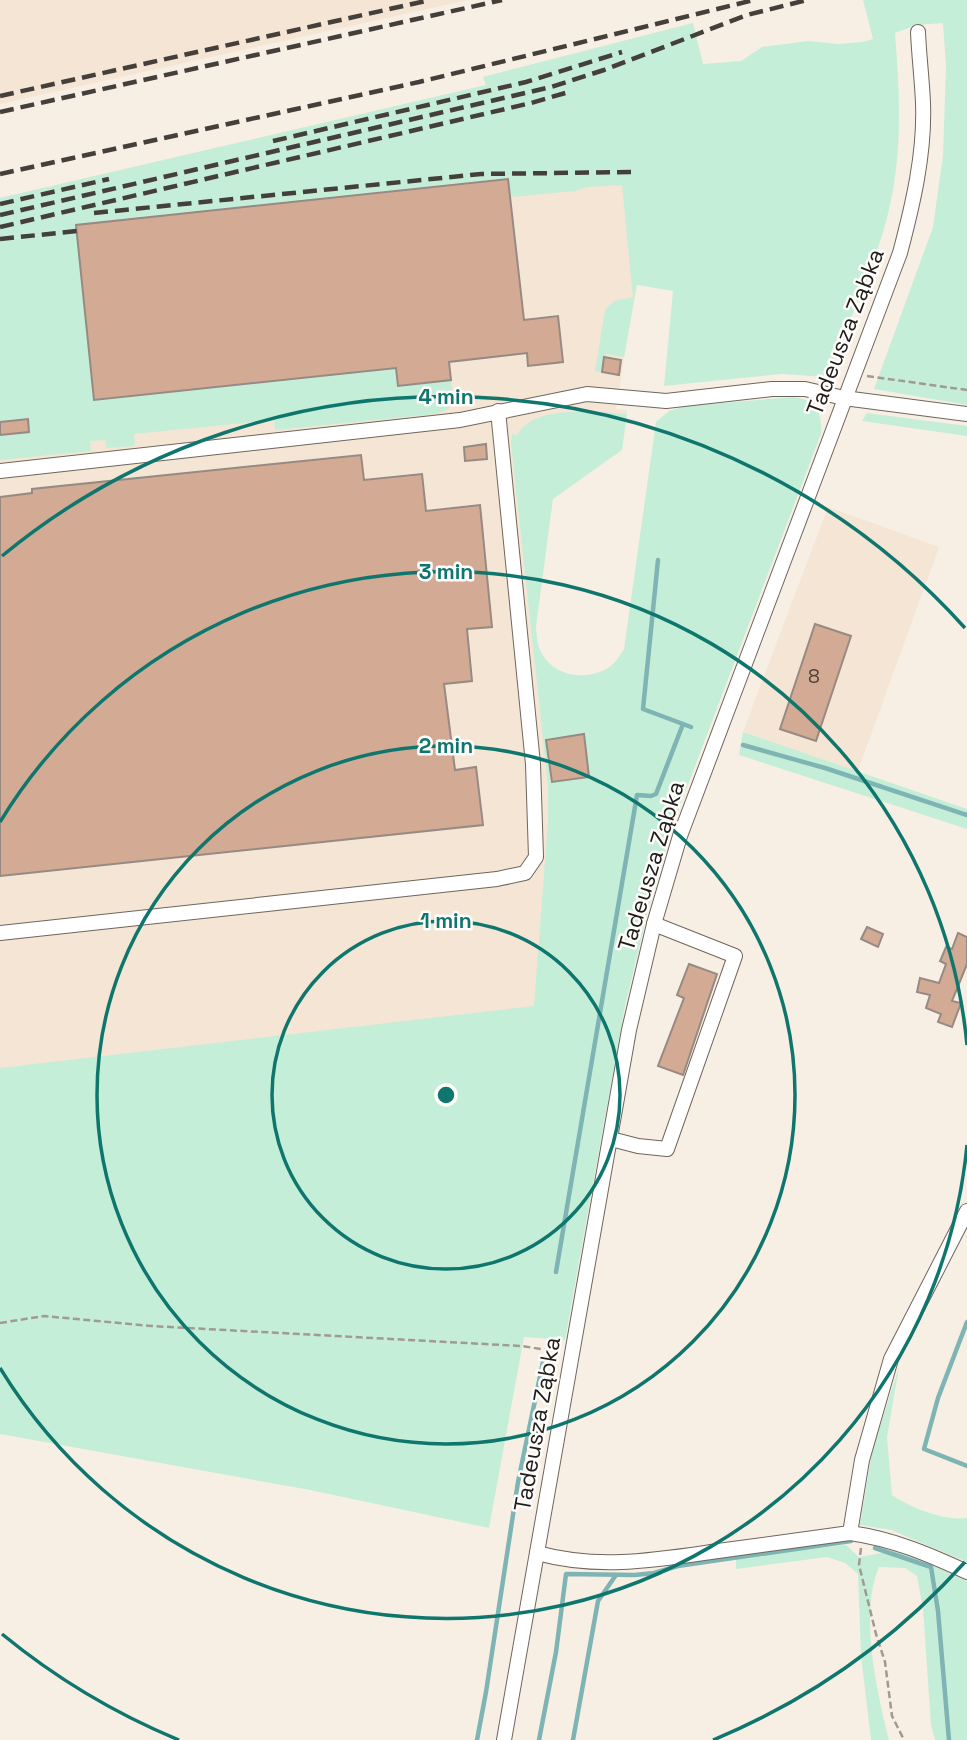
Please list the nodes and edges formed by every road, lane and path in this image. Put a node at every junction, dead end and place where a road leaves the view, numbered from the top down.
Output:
1 (918, 32) dead end
2 (853, 374) junction
3 (967, 390) edge
4 (844, 398) junction
5 (498, 411) junction
6 (967, 414) edge
7 (0, 471) edge
8 (654, 924) junction
9 (0, 933) edge
10 (611, 1139) junction
11 (967, 1211) edge
12 (0, 1323) edge
13 (555, 1351) dead end
14 (857, 1534) junction
15 (537, 1553) junction
16 (967, 1572) edge
17 (504, 1740) edge
18 (904, 1740) edge

1 - 2 street, Tadeusza Ząbka
2 - 3 path
2 - 4 street, Tadeusza Ząbka
4 - 5 street
4 - 6 street
4 - 8 street, Tadeusza Ząbka
5 - 7 street
5 - 9 street
8 - 10 street, Tadeusza Ząbka
8 - 10 street
10 - 15 street, Tadeusza Ząbka
11 - 14 street
12 - 13 path
14 - 15 street
14 - 16 street
14 - 18 path
15 - 17 street, Tadeusza Ząbka

